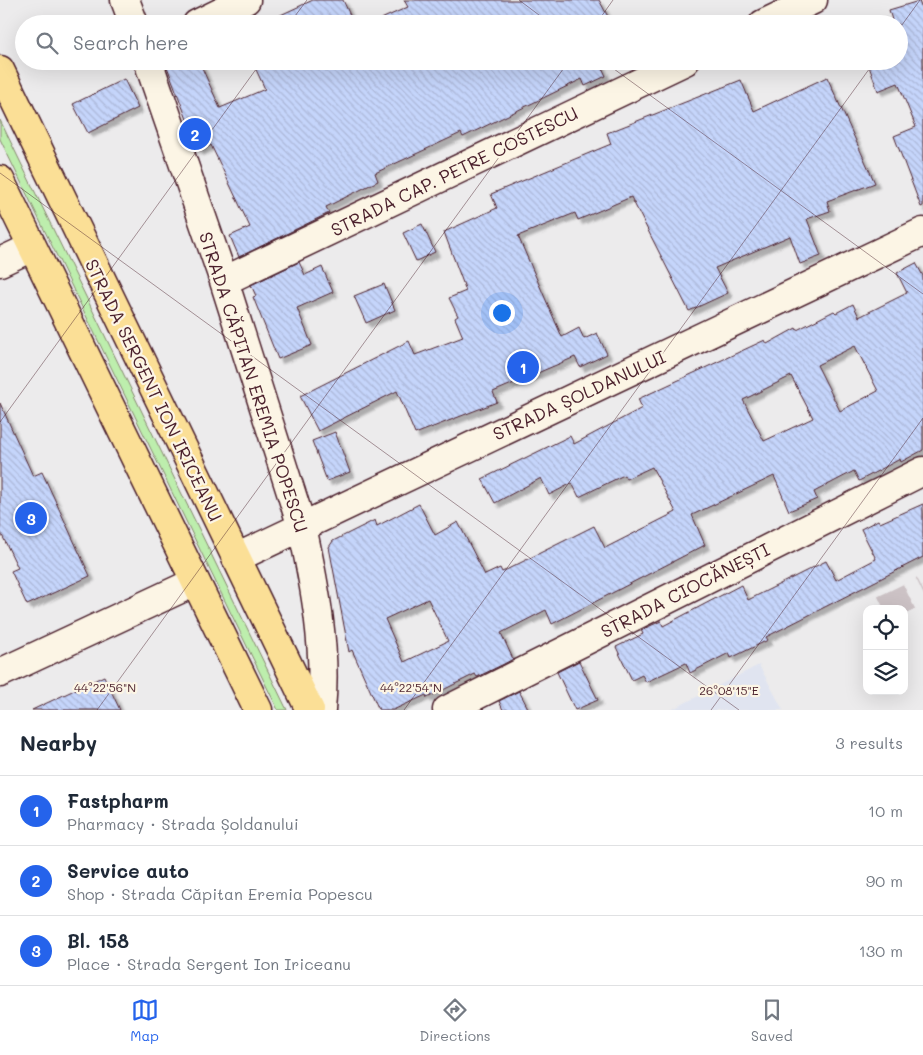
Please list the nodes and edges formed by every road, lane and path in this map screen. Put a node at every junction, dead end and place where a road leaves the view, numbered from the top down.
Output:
1 (125, 0) edge
2 (246, 0) edge
3 (813, 0) edge
4 (131, 15) edge
5 (215, 15) edge
6 (782, 15) edge
7 (0, 70) edge
8 (151, 70) edge
9 (665, 70) edge
10 (0, 180) edge
11 (923, 232) edge
12 (32, 246) junction
13 (0, 262) edge
14 (224, 281) junction
15 (923, 471) edge
16 (302, 527) junction
17 (236, 558) junction
18 (195, 582) junction
19 (0, 673) edge
20 (258, 710) edge
21 (310, 710) edge
22 (321, 710) edge
23 (447, 710) edge

1 - 4 street
2 - 5 street
3 - 6 street
7 - 17 main road, STRADA SERGENT ION IRICEANU
8 - 14 street, STRADA CĂPITAN EREMIA POPESCU
9 - 14 street, STRADA CAP. PETRE COSTESCU
10 - 12 main road
11 - 16 street, STRADA ȘOLDANULUI
12 - 13 street
12 - 18 main road
14 - 16 street, STRADA CĂPITAN EREMIA POPESCU
15 - 23 street, STRADA CIOCĂNEȘTI
16 - 17 street, STRADA ȘOLDANULUI
16 - 22 street, STRADA CĂPITAN EREMIA POPESCU
17 - 21 main road, STRADA SERGENT ION IRICEANU
18 - 19 street
18 - 20 main road

